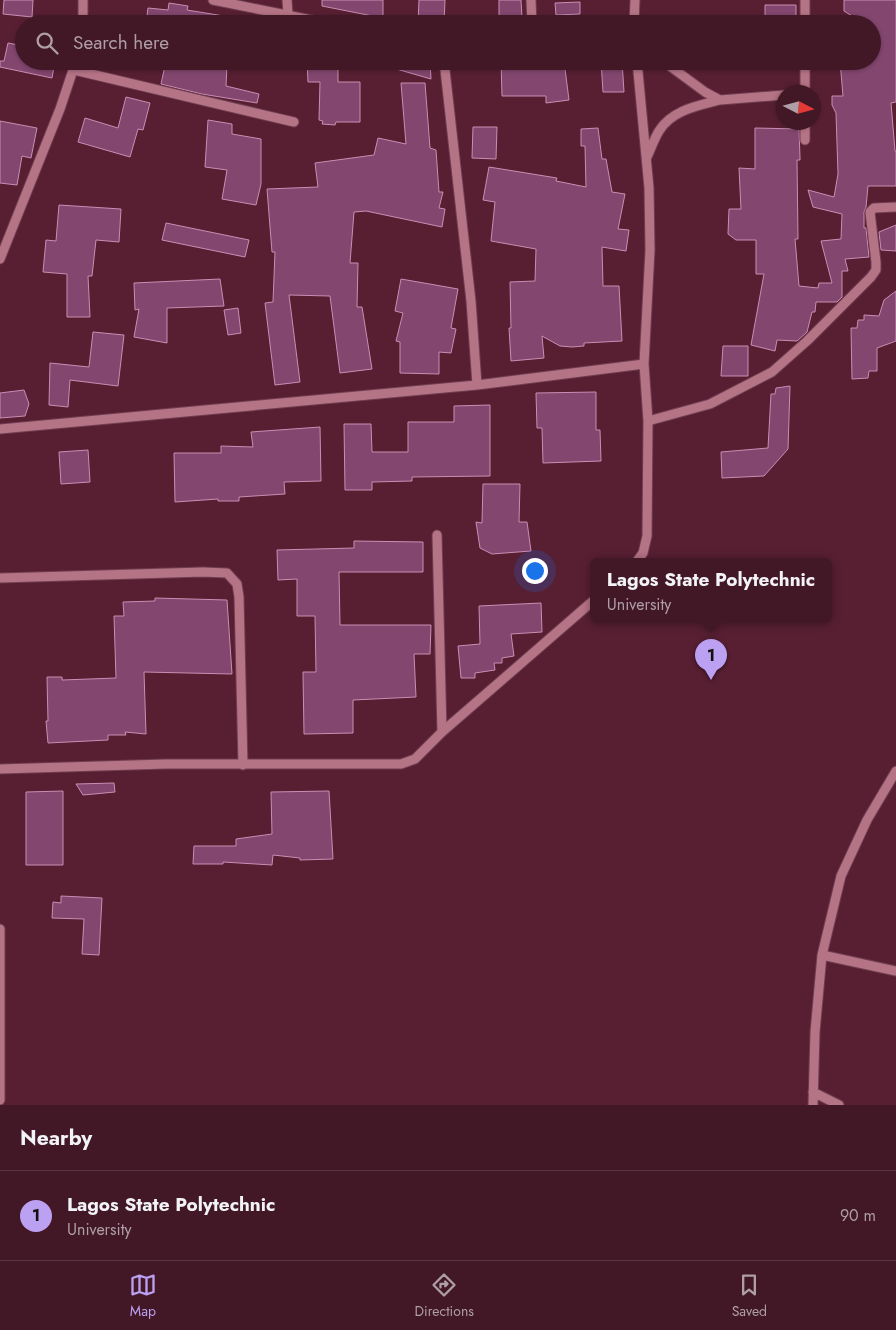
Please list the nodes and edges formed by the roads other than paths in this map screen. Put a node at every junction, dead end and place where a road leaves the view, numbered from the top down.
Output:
1 (83, 0) edge
2 (213, 0) edge
3 (287, 0) edge
4 (531, 0) edge
5 (635, 0) edge
6 (805, 0) edge
7 (288, 14) junction
8 (83, 15) edge
9 (292, 15) edge
10 (532, 15) edge
11 (634, 15) edge
12 (805, 15) edge
13 (73, 70) edge
14 (91, 70) edge
15 (445, 70) edge
16 (638, 70) edge
17 (675, 70) edge
18 (805, 70) edge
19 (805, 85) edge
20 (776, 96) edge
21 (720, 100) junction
22 (294, 122) dead end
23 (805, 130) edge
24 (805, 140) dead end
25 (647, 157) junction
26 (896, 207) edge
27 (0, 260) edge
28 (644, 364) junction
29 (477, 386) junction
30 (648, 421) junction
31 (0, 429) edge
32 (437, 535) dead end
33 (639, 558) edge
34 (0, 578) edge
35 (590, 603) edge
36 (442, 732) junction
37 (243, 765) junction
38 (0, 769) edge
39 (896, 771) edge
40 (0, 928) edge
41 (822, 955) junction
42 (896, 971) edge
43 (814, 1092) junction
44 (0, 1100) edge
45 (813, 1105) edge
46 (839, 1105) edge

1 - 8 street
2 - 7 street
3 - 7 street
4 - 10 street
5 - 11 street
6 - 12 street
7 - 9 street
13 - 27 street
14 - 22 street
15 - 29 street
16 - 25 street
17 - 21 street
18 - 19 street
20 - 21 street
21 - 25 street
23 - 24 street
25 - 28 street
26 - 30 street
28 - 29 street
28 - 30 street
29 - 31 street
30 - 33 street
32 - 36 street
34 - 37 street
35 - 36 street
36 - 37 street
37 - 38 street
39 - 41 street
40 - 44 street
41 - 42 street
41 - 43 street
43 - 45 street
43 - 46 street

